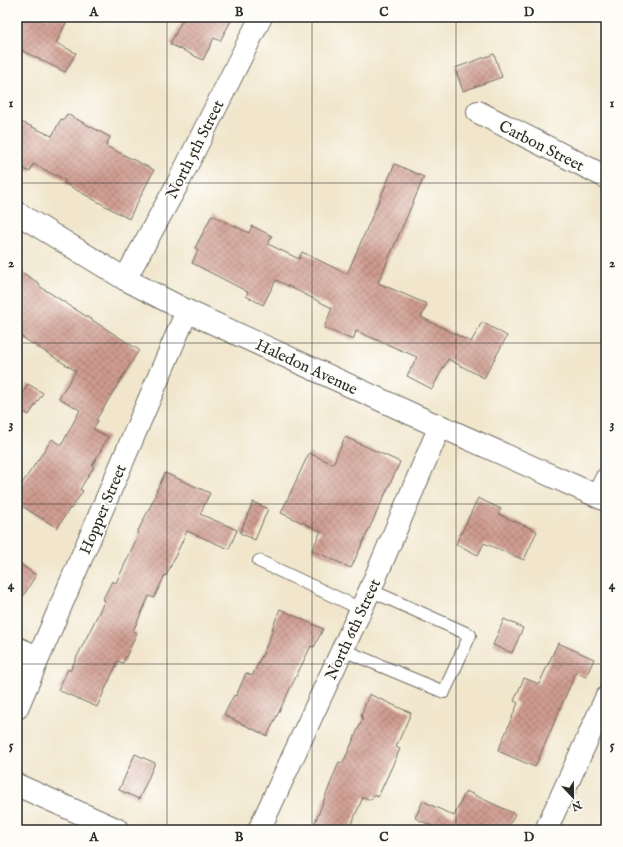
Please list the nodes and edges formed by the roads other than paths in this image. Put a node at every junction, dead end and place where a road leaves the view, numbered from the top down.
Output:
1 (261, 17) edge
2 (478, 112) dead end
3 (606, 177) edge
4 (17, 213) edge
5 (125, 279) junction
6 (187, 311) junction
7 (440, 426) junction
8 (603, 492) edge
9 (259, 561) dead end
10 (366, 600) junction
11 (17, 648) edge
12 (343, 650) junction
13 (38, 657) junction
14 (606, 698) edge
15 (17, 708) edge
16 (17, 785) edge
17 (118, 830) edge
18 (259, 830) edge
19 (546, 830) edge

1 - 5 street, North 5th Street
2 - 3 street, Carbon Street
4 - 5 street, Haledon Avenue
5 - 6 street, Haledon Avenue
6 - 7 street, Haledon Avenue
6 - 13 street, Hopper Street
7 - 8 street, Haledon Avenue
7 - 10 street, North 6th Street
9 - 10 lane
10 - 12 street, North 6th Street
10 - 12 lane
11 - 13 street
12 - 18 street, North 6th Street
13 - 15 street, Hopper Street
14 - 19 street
16 - 17 street

